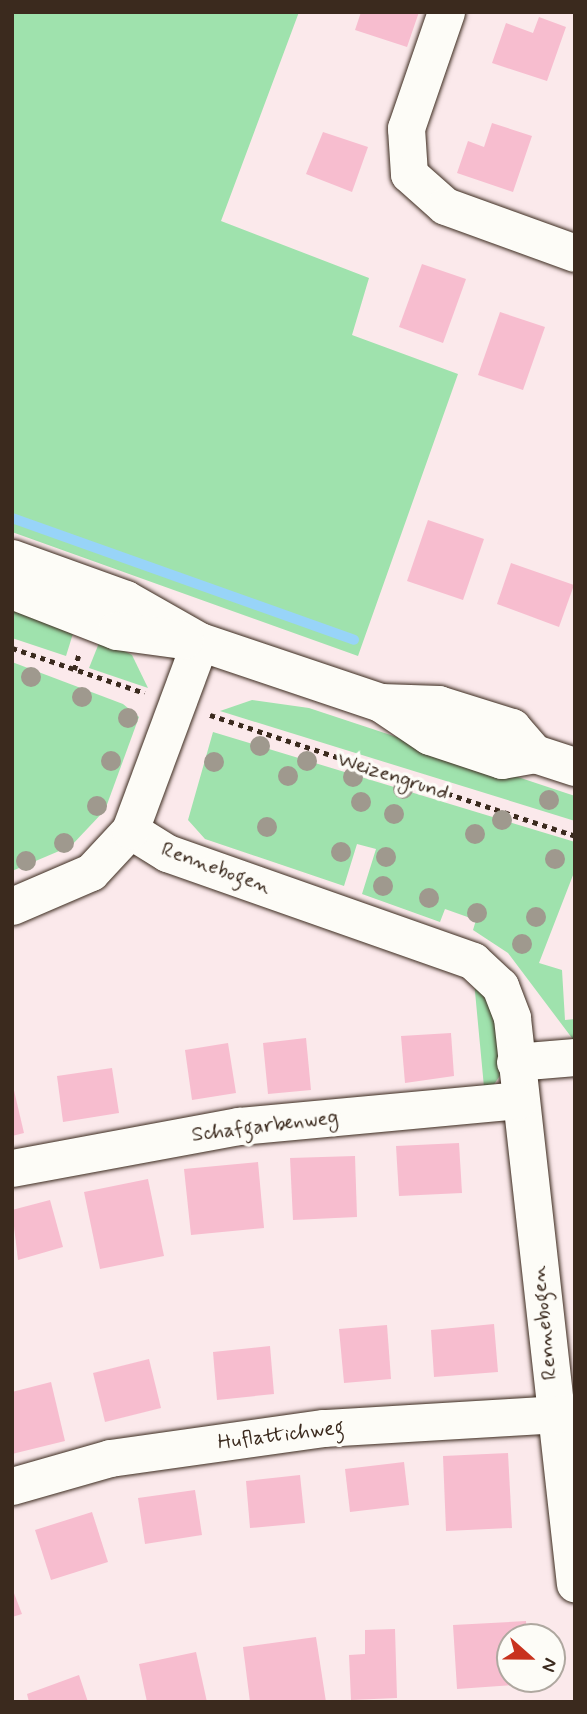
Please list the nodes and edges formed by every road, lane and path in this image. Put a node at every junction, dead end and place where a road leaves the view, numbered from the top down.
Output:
1 (446, 12) edge
2 (575, 253) edge
3 (12, 559) edge
4 (12, 590) edge
5 (200, 642) junction
6 (12, 648) edge
7 (149, 695) dead end
8 (212, 715) dead end
9 (575, 767) edge
10 (130, 830) junction
11 (575, 836) edge
12 (12, 906) edge
13 (575, 1057) edge
14 (515, 1062) junction
15 (519, 1100) junction
16 (12, 1168) edge
17 (565, 1413) edge
18 (12, 1486) edge
19 (575, 1584) edge

1 - 2 street
3 - 5 main road
4 - 5 main road
5 - 9 main road
5 - 10 street
6 - 7 path
8 - 11 path, Weizengrund
10 - 12 street
10 - 14 street, Rennebogen
13 - 14 street
14 - 15 street, Rennebogen
15 - 16 street, Schafgarbenweg
15 - 17 street, Rennebogen
17 - 18 street, Huflattichweg
17 - 19 street, Rennebogen

